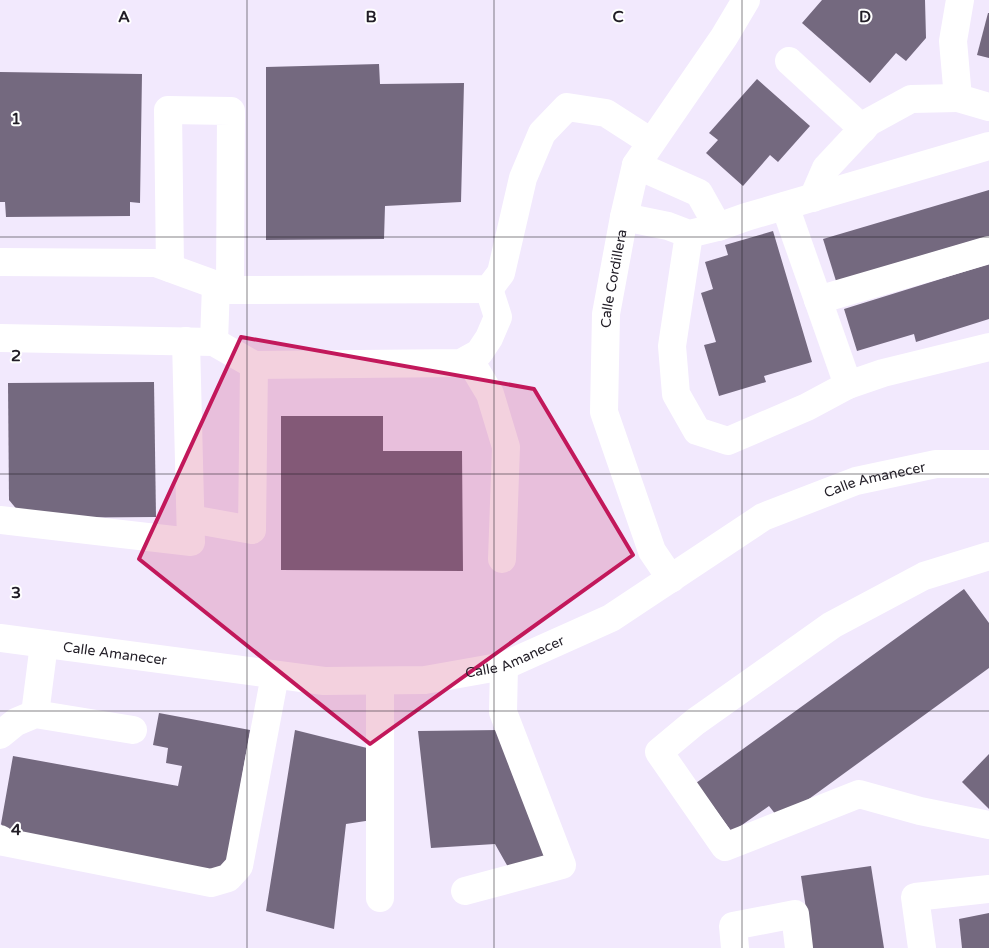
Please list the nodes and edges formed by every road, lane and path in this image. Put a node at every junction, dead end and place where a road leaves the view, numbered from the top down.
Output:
1 (746, 0) edge
2 (960, 0) edge
3 (789, 61) dead end
4 (958, 98) junction
5 (989, 108) edge
6 (863, 128) junction
7 (651, 142) junction
8 (989, 146) edge
9 (636, 165) junction
10 (813, 198) junction
11 (785, 206) junction
12 (624, 217) junction
13 (718, 227) junction
14 (688, 234) junction
15 (989, 250) edge
16 (0, 262) edge
17 (170, 268) junction
18 (223, 288) junction
19 (489, 290) junction
20 (818, 300) junction
21 (0, 338) edge
22 (186, 340) junction
23 (214, 342) junction
24 (989, 347) edge
25 (470, 358) junction
26 (254, 365) junction
27 (848, 385) junction
28 (989, 464) edge
29 (191, 519) junction
30 (0, 520) edge
31 (989, 556) edge
32 (502, 559) dead end
33 (671, 580) junction
34 (0, 638) edge
35 (44, 644) junction
36 (504, 666) junction
37 (275, 675) junction
38 (380, 680) junction
39 (35, 714) junction
40 (133, 730) dead end
41 (0, 735) edge
42 (989, 825) edge
43 (0, 839) edge
44 (989, 889) edge
45 (465, 891) dead end
46 (380, 898) dead end
47 (734, 948) edge
48 (799, 948) edge
49 (922, 948) edge

1 - 7 street, Calle Cordillera
2 - 4 street
3 - 6 street
4 - 5 street
4 - 6 street
6 - 10 street
7 - 9 street, Calle Cordillera
7 - 19 street
8 - 10 street
9 - 12 street, Calle Cordillera
9 - 13 street
10 - 11 street
11 - 13 street
11 - 20 street
12 - 14 street
12 - 33 street, Calle Cordillera
13 - 14 street
14 - 27 street
15 - 20 street
16 - 17 street
17 - 18 street
17 - 18 street
18 - 19 street
18 - 23 street
19 - 25 street
20 - 27 street
21 - 22 street
22 - 23 street
22 - 29 street
23 - 26 street
24 - 27 street
25 - 26 street
25 - 32 street
26 - 29 street
28 - 33 street, Calle Amanecer
29 - 30 street
31 - 42 street
33 - 36 street, Calle Amanecer
34 - 35 street, Calle Amanecer
35 - 37 street, Calle Amanecer
35 - 39 street
36 - 38 street, Calle Amanecer
36 - 45 street
37 - 38 street, Calle Amanecer
37 - 43 street
38 - 46 street
39 - 40 street
39 - 41 street
44 - 49 street
47 - 48 street

